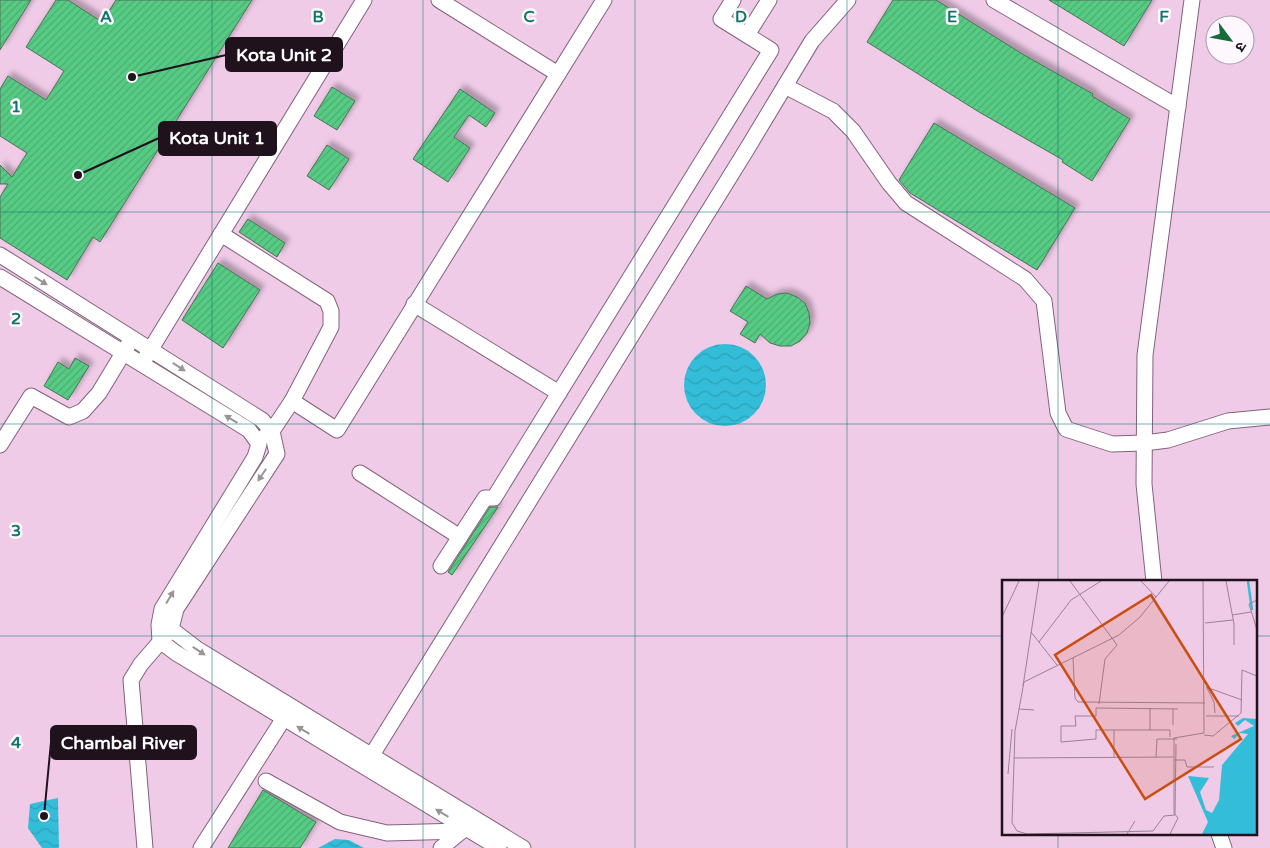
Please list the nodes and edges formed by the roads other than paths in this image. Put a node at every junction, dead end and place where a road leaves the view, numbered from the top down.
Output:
1 (364, 0) edge
2 (439, 0) edge
3 (604, 0) edge
4 (733, 0) edge
5 (769, 0) edge
6 (848, 0) edge
7 (994, 0) edge
8 (1192, 0) edge
9 (748, 35) junction
10 (558, 74) junction
11 (785, 86) junction
12 (1178, 107) junction
13 (221, 234) junction
14 (0, 255) edge
15 (0, 276) edge
16 (414, 304) junction
17 (133, 338) junction
18 (151, 349) junction
19 (124, 354) junction
20 (142, 365) junction
21 (559, 393) junction
22 (292, 401) junction
23 (1270, 417) edge
24 (272, 431) junction
25 (257, 441) junction
26 (1144, 443) junction
27 (0, 445) edge
28 (360, 473) dead end
29 (460, 537) junction
30 (441, 566) dead end
31 (1154, 580) edge
32 (171, 629) junction
33 (160, 641) junction
34 (284, 718) junction
35 (368, 761) junction
36 (266, 781) dead end
37 (464, 830) junction
38 (1220, 836) edge
39 (144, 848) edge
40 (201, 848) edge
41 (441, 848) edge
42 (499, 848) edge
43 (524, 848) edge
44 (1224, 848) edge

1 - 13 lane
2 - 10 lane
3 - 10 lane
4 - 9 lane
5 - 9 lane
6 - 11 lane
7 - 12 lane
8 - 12 lane
9 - 21 lane
10 - 16 lane
11 - 26 lane
11 - 35 lane
12 - 26 lane
13 - 18 lane
13 - 22 lane
14 -> 17 lane
15 - 19 lane
16 - 21 lane
16 - 22 lane
17 - 18 lane
17 - 19 lane
18 - 20 lane
18 -> 24 lane
19 - 20 lane
19 - 27 lane
25 -> 20 lane
21 - 29 lane
22 - 24 lane
23 - 26 lane
24 - 25 lane
24 -> 32 lane
33 -> 25 lane
26 - 31 lane
28 - 29 lane
29 - 30 lane
32 - 33 lane
32 -> 35 lane
33 - 34 lane
33 - 39 lane
35 -> 34 lane
34 - 40 lane
37 -> 35 lane
35 - 43 lane
36 - 37 lane
37 - 41 lane
37 - 42 lane
38 - 44 lane

